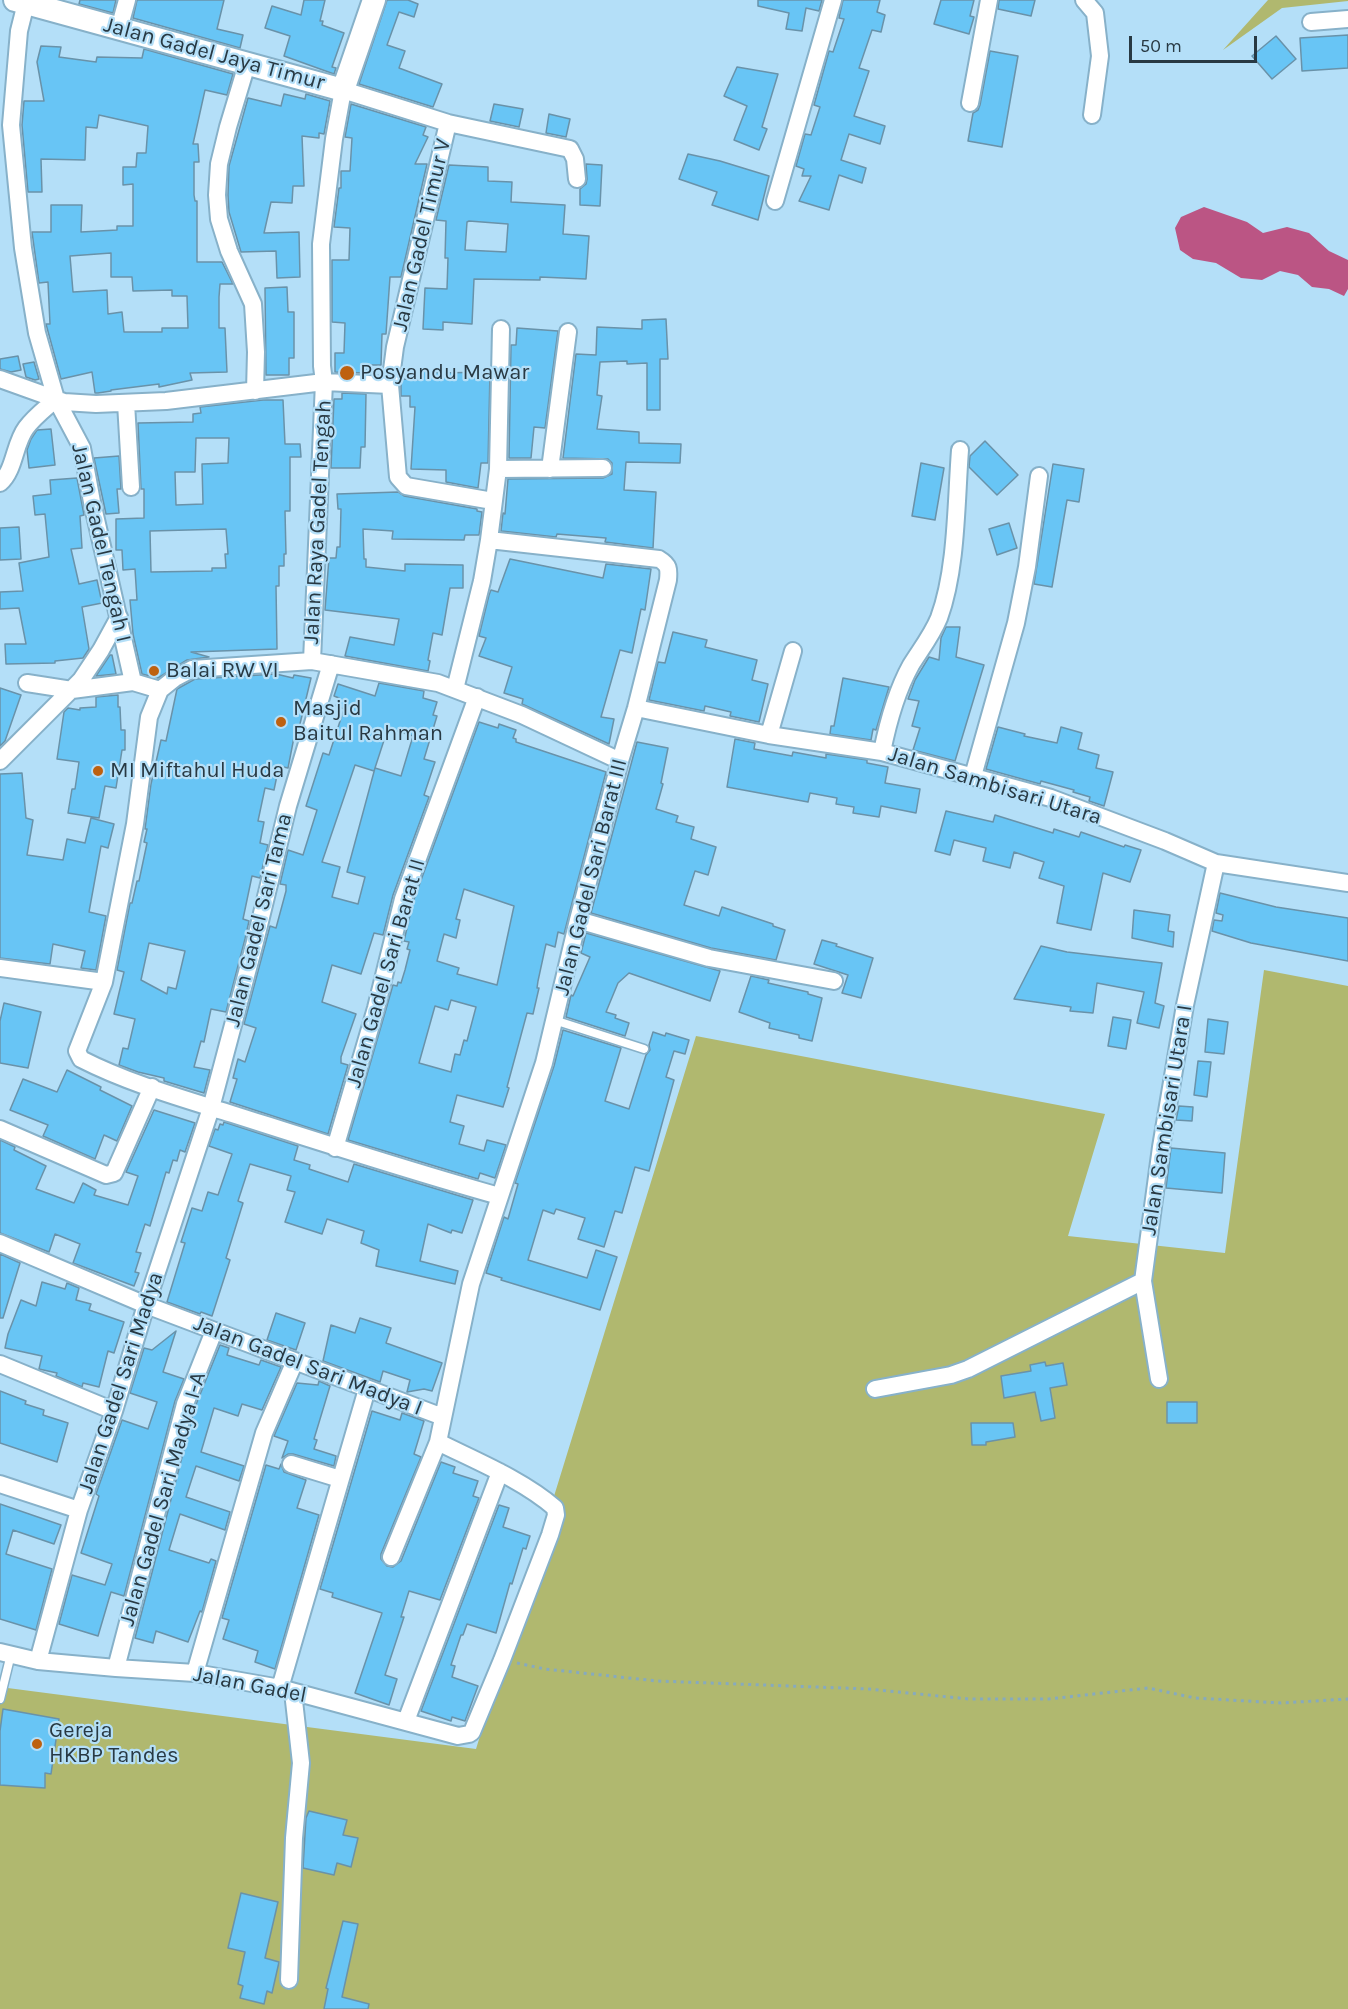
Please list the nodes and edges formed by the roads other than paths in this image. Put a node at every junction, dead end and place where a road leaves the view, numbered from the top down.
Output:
1 (127, 0) edge
2 (374, 0) edge
3 (833, 0) edge
4 (989, 0) edge
5 (1084, 0) edge
6 (20, 2) edge
7 (1348, 19) edge
8 (1311, 22) dead end
9 (119, 29) junction
10 (247, 64) junction
11 (343, 90) junction
12 (970, 103) dead end
13 (1092, 115) dead end
14 (448, 123) junction
15 (577, 179) dead end
16 (775, 201) dead end
17 (501, 329) dead end
18 (568, 332) dead end
19 (0, 380) edge
20 (324, 382) junction
21 (390, 385) junction
22 (255, 391) junction
23 (56, 399) junction
24 (126, 403) junction
25 (960, 450) dead end
26 (603, 468) dead end
27 (498, 469) junction
28 (550, 469) junction
29 (1039, 476) dead end
30 (0, 483) edge
31 (131, 487) dead end
32 (493, 501) junction
33 (489, 540) junction
34 (119, 617) junction
35 (793, 651) dead end
36 (312, 661) junction
37 (332, 664) junction
38 (133, 682) junction
39 (27, 683) dead end
40 (455, 689) junction
41 (72, 690) junction
42 (160, 690) junction
43 (477, 697) junction
44 (636, 708) junction
45 (769, 735) junction
46 (882, 752) junction
47 (0, 761) edge
48 (620, 761) junction
49 (973, 776) junction
50 (1216, 863) junction
51 (1348, 883) edge
52 (578, 920) junction
53 (0, 968) edge
54 (834, 981) dead end
55 (104, 982) junction
56 (554, 1020) junction
57 (645, 1050) dead end
58 (152, 1088) junction
59 (210, 1108) junction
60 (0, 1129) edge
61 (335, 1148) junction
62 (499, 1196) junction
63 (0, 1243) edge
64 (1143, 1281) junction
65 (146, 1305) junction
66 (214, 1331) junction
67 (295, 1361) junction
68 (0, 1364) edge
69 (1159, 1379) dead end
70 (367, 1389) junction
71 (875, 1389) dead end
72 (114, 1411) junction
73 (442, 1417) junction
74 (438, 1442) junction
75 (291, 1464) dead end
76 (500, 1472) junction
77 (340, 1479) junction
78 (0, 1484) edge
79 (80, 1510) junction
80 (391, 1557) dead end
81 (5, 1653) edge
82 (38, 1661) junction
83 (116, 1668) junction
84 (195, 1673) junction
85 (286, 1690) junction
86 (0, 1699) edge
87 (406, 1721) junction
88 (458, 1736) joint
89 (289, 1980) dead end

1 - 9 street
2 - 11 street
3 - 16 street
4 - 12 street
5 - 13 street
6 - 9 street, Jalan Gadel Jaya Timur
6 - 23 street, Jalan Gadel Tengah I
7 - 8 street
9 - 10 street, Jalan Gadel Jaya Timur
10 - 11 street, Jalan Gadel Jaya Timur
10 - 22 street
11 - 14 street, Jalan Gadel Timur V
11 - 20 street, Jalan Raya Gadel Tengah
14 - 15 street
14 - 21 street, Jalan Gadel Timur V
17 - 27 street
18 - 28 street
19 - 23 street
20 - 21 street
20 - 22 street
20 - 36 street, Jalan Raya Gadel Tengah
21 - 32 street, Jalan Gadel Timur V
22 - 24 street
23 - 24 street
23 - 30 street
23 - 34 street, Jalan Gadel Tengah I
24 - 31 street
25 - 46 street
26 - 28 street
27 - 28 street
27 - 32 street
29 - 49 street
32 - 33 street
33 - 40 street
33 - 44 street, Jalan Gadel Sari Barat III
34 - 38 street, Jalan Gadel Tengah I
34 - 41 street
35 - 45 street
36 - 37 street
36 - 42 street
37 - 40 street
37 - 59 street, Jalan Gadel Sari Tama
38 - 41 street
38 - 42 street
39 - 41 street
40 - 43 street
41 - 47 street
42 - 55 street
43 - 48 street
43 - 61 street, Jalan Gadel Sari Barat II
44 - 45 street, Jalan Sambisari Utara
44 - 48 street, Jalan Gadel Sari Barat III
45 - 46 street, Jalan Sambisari Utara
46 - 49 street, Jalan Sambisari Utara
48 - 52 street, Jalan Gadel Sari Barat III
49 - 50 street, Jalan Sambisari Utara
50 - 51 street, Jalan Sambisari Utara
50 - 64 street, Jalan Sambisari Utara I
52 - 54 street
52 - 56 street, Jalan Gadel Sari Barat III
53 - 55 street
55 - 58 street
56 - 57 lane
56 - 62 street, Jalan Gadel Sari Barat III
58 - 59 street
58 - 60 street
59 - 61 street
59 - 65 street, Jalan Gadel Sari Madya
61 - 62 street
62 - 73 street, Jalan Gadel Sari Barat III
63 - 65 street, Jalan Gadel Sari Madya I
64 - 69 street, Jalan Sambisari Utara I
64 - 71 street
65 - 66 street, Jalan Gadel Sari Madya I
65 - 72 street, Jalan Gadel Sari Madya
66 - 67 street, Jalan Gadel Sari Madya I
66 - 83 street, Jalan Gadel Sari Madya I-A
67 - 70 street, Jalan Gadel Sari Madya I
67 - 84 street
68 - 72 street
70 - 73 street, Jalan Gadel Sari Madya I
70 - 77 street
72 - 79 street, Jalan Gadel Sari Madya
73 - 74 street, Jalan Gadel Sari Madya I
74 - 76 street, Jalan Gadel Sari Madya I
74 - 80 street
75 - 77 street
76 - 87 street
76 - 88 street, Jalan Gadel Sari Madya I
77 - 85 street
78 - 79 street
79 - 82 street, Jalan Gadel Sari Madya
81 - 82 street, Jalan Gadel
81 - 86 lane
82 - 83 street, Jalan Gadel
83 - 84 street, Jalan Gadel
84 - 85 street, Jalan Gadel
85 - 87 street, Jalan Gadel
85 - 89 street
87 - 88 street, Jalan Gadel

